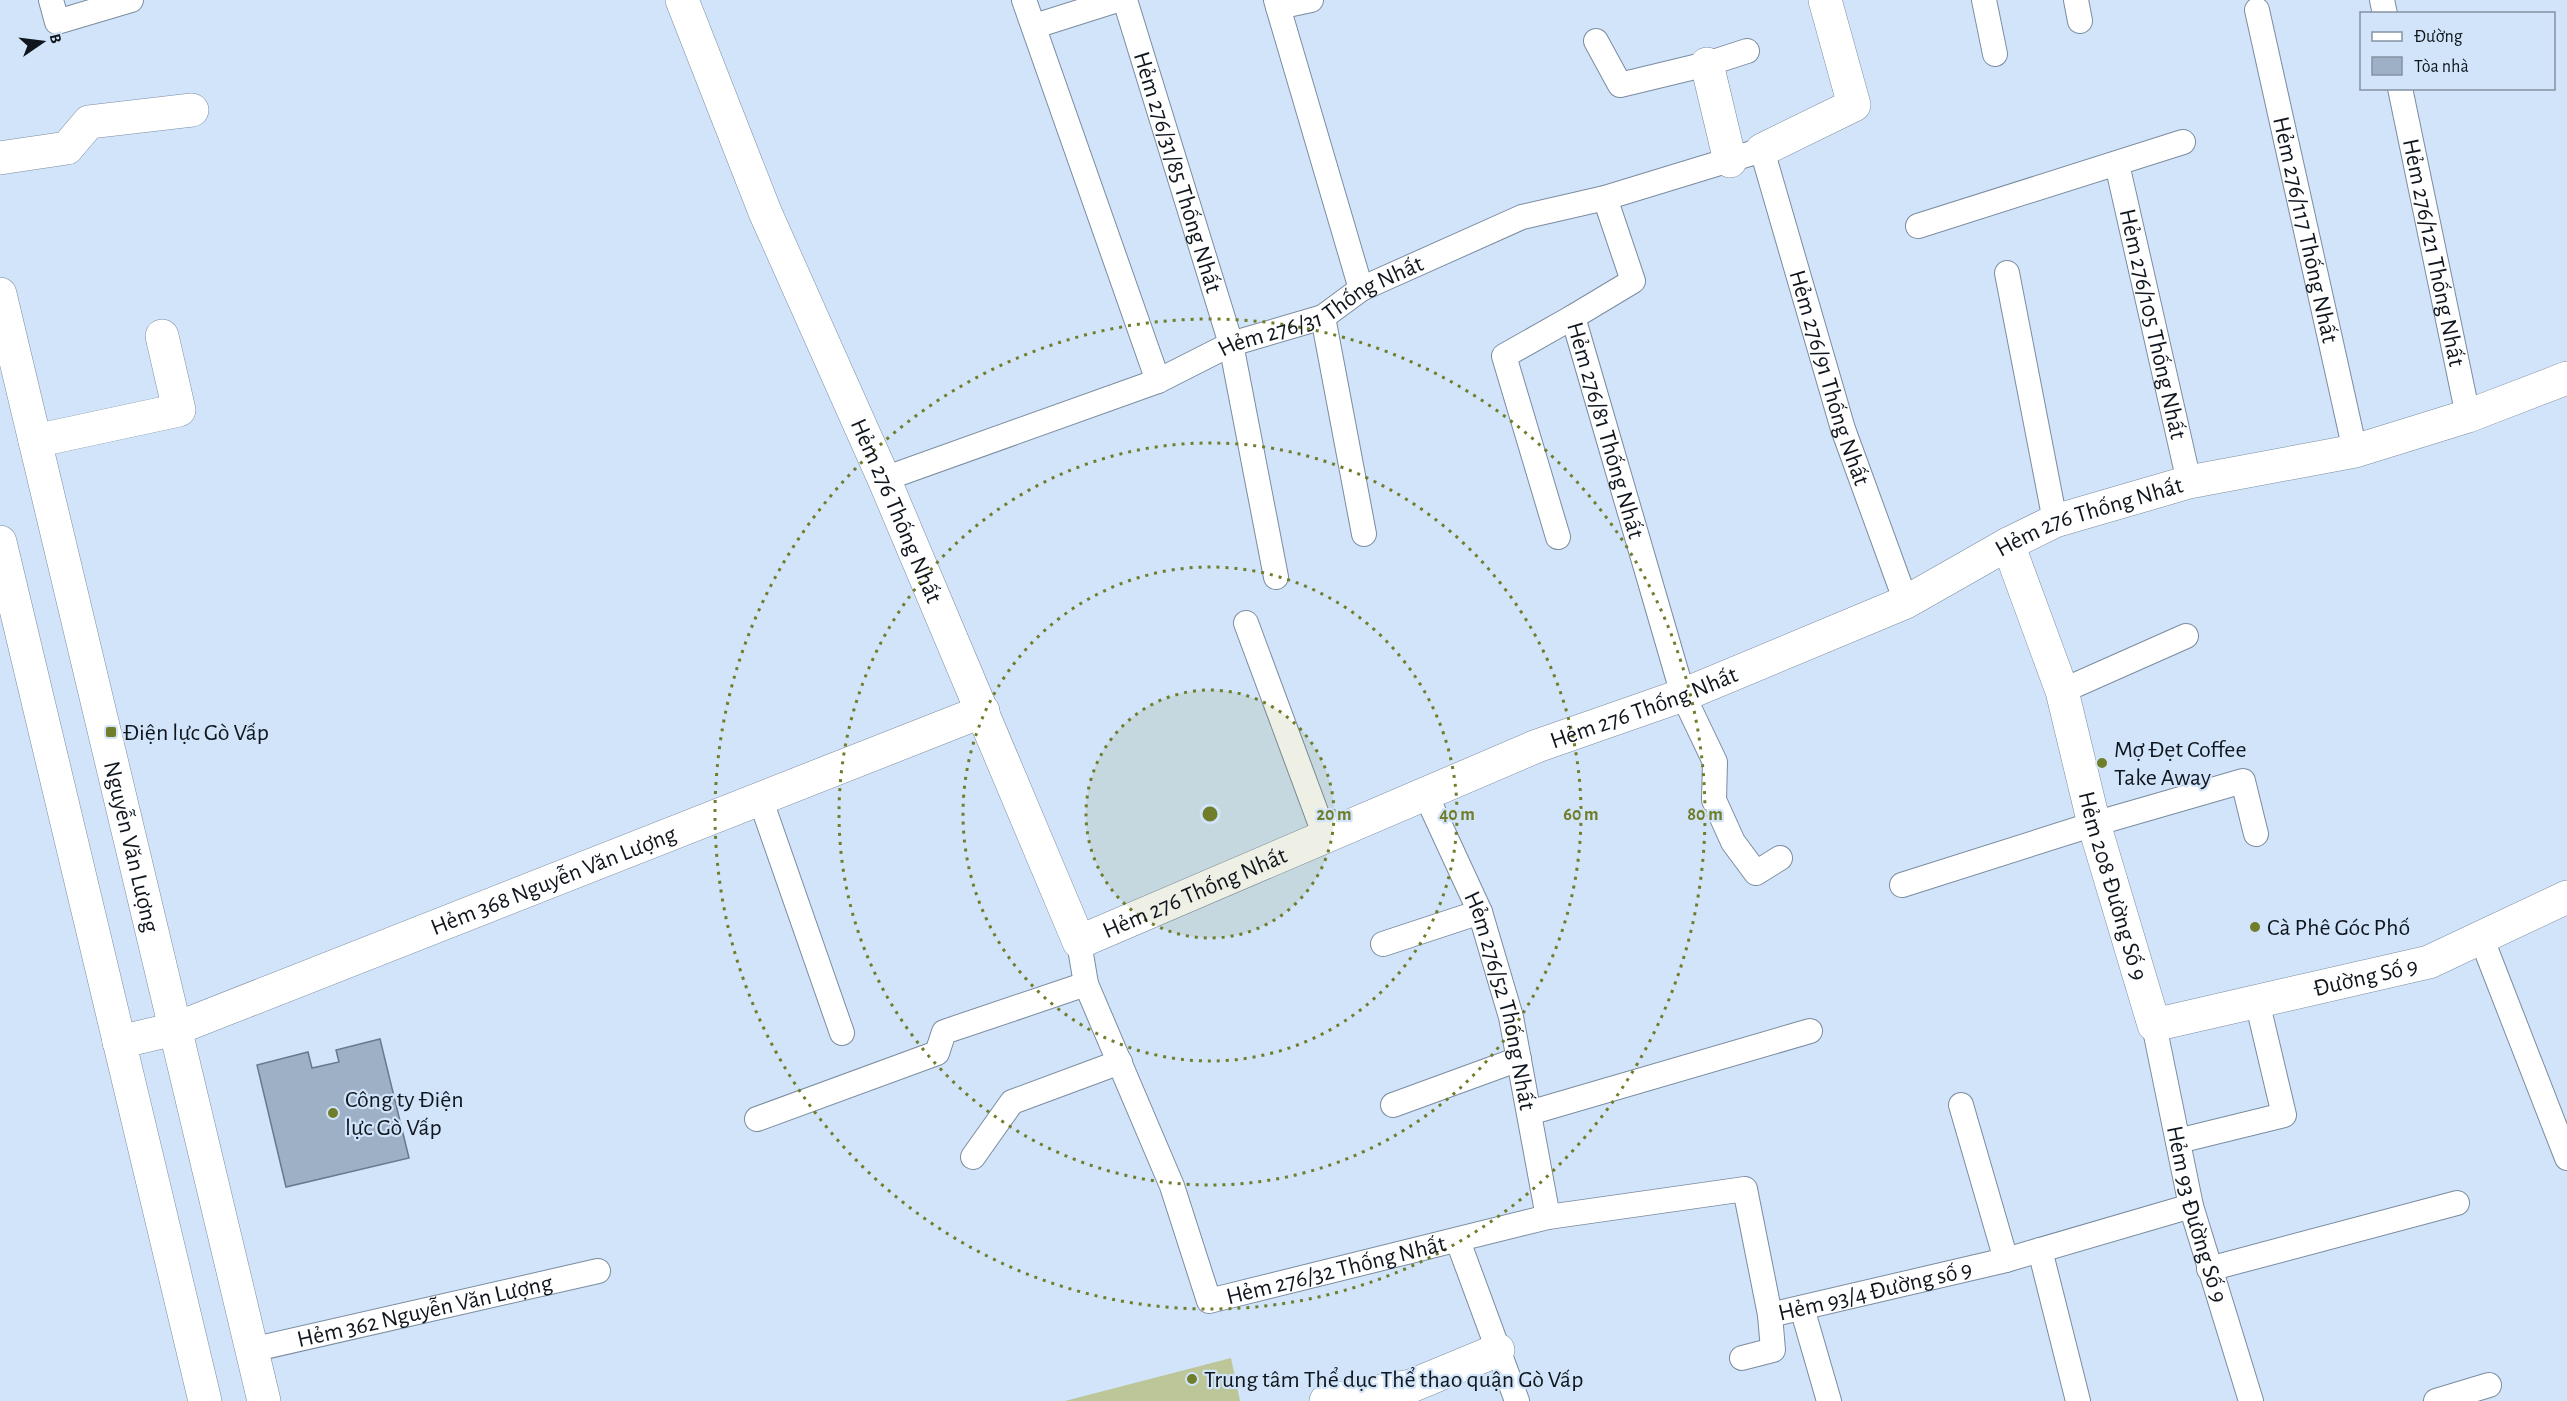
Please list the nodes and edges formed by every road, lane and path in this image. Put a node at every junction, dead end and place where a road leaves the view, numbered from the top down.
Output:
1 (51, 0) edge
2 (131, 0) edge
3 (682, 0) edge
4 (1024, 0) edge
5 (1117, 0) edge
6 (1125, 0) edge
7 (1311, 0) edge
8 (1825, 0) edge
9 (1984, 0) edge
10 (1277, 3) edge
11 (2257, 10) dead end
12 (1035, 26) junction
13 (1596, 40) dead end
14 (1747, 51) dead end
15 (1995, 54) dead end
16 (1707, 64) junction
17 (2400, 90) edge
18 (192, 110) dead end
19 (2183, 142) dead end
20 (1762, 150) junction
21 (0, 158) edge
22 (1730, 161) junction
23 (2117, 164) junction
24 (1605, 198) junction
25 (1918, 226) dead end
26 (2007, 273) dead end
27 (1361, 289) junction
28 (0, 294) edge
29 (1323, 317) junction
30 (1573, 317) junction
31 (162, 336) dead end
32 (1231, 344) junction
33 (2567, 378) edge
34 (1158, 381) junction
35 (2468, 416) junction
36 (35, 441) junction
37 (2355, 451) junction
38 (884, 479) junction
39 (2189, 482) junction
40 (2055, 521) junction
41 (1364, 534) dead end
42 (1558, 537) dead end
43 (0, 542) edge
44 (2008, 544) junction
45 (1276, 577) dead end
46 (1906, 602) junction
47 (1246, 623) dead end
48 (2186, 636) dead end
49 (2062, 691) junction
50 (1683, 695) junction
51 (983, 711) junction
52 (1426, 795) junction
53 (760, 798) junction
54 (2094, 824) junction
55 (2256, 834) dead end
56 (1325, 836) junction
57 (1780, 858) dead end
58 (1902, 885) dead end
59 (2567, 897) edge
60 (1480, 912) junction
61 (2481, 938) junction
62 (1079, 942) junction
63 (1383, 944) dead end
64 (1086, 984) junction
65 (2257, 1001) junction
66 (2154, 1025) junction
67 (175, 1029) junction
68 (1809, 1031) dead end
69 (842, 1033) dead end
70 (119, 1042) junction
71 (1519, 1059) junction
72 (1120, 1062) junction
73 (1394, 1105) dead end
74 (1961, 1105) dead end
75 (1529, 1113) junction
76 (757, 1119) dead end
77 (2178, 1141) junction
78 (974, 1157) dead end
79 (2567, 1158) edge
80 (2457, 1203) dead end
81 (2191, 1206) junction
82 (1548, 1218) junction
83 (1458, 1241) junction
84 (2040, 1250) junction
85 (2006, 1260) junction
86 (2210, 1269) junction
87 (598, 1271) dead end
88 (1802, 1308) junction
89 (1770, 1315) junction
90 (252, 1350) junction
91 (1498, 1350) junction
92 (1742, 1358) dead end
93 (2489, 1385) dead end
94 (205, 1401) edge
95 (264, 1401) edge
96 (1326, 1401) edge
97 (1517, 1401) edge
98 (1829, 1401) edge
99 (2078, 1401) edge
100 (2251, 1401) edge
101 (2436, 1401) edge

1 - 2 lane
3 - 38 street, Hẻm 276 Thống Nhất
4 - 12 lane
5 - 12 lane
6 - 32 lane, Hẻm 276/31/85 Thống Nhất
7 - 10 lane
8 - 20 street
9 - 15 lane
10 - 27 lane
11 - 37 lane, Hẻm 276/117 Thống Nhất
12 - 34 lane
13 - 16 lane
14 - 16 lane
16 - 22 street
17 - 35 lane, Hẻm 276/121 Thống Nhất
18 - 21 street
19 - 23 lane
20 - 22 lane, Hẻm 276/31 Thống Nhất
20 - 46 lane, Hẻm 276/91 Thống Nhất
22 - 24 lane, Hẻm 276/31 Thống Nhất
23 - 25 lane
23 - 39 lane, Hẻm 276/105 Thống Nhất
24 - 27 lane, Hẻm 276/31 Thống Nhất
24 - 30 lane
26 - 40 lane
27 - 29 lane, Hẻm 276/31 Thống Nhất
28 - 36 street, Nguyễn Văn Lượng
29 - 32 lane, Hẻm 276/31 Thống Nhất
29 - 41 lane
30 - 42 lane, Hẻm 276/81 Thống Nhất
30 - 50 lane, Hẻm 276/81 Thống Nhất
31 - 36 street
32 - 34 lane, Hẻm 276/31 Thống Nhất
32 - 45 lane, Hẻm 276/31/85 Thống Nhất
33 - 35 street, Hẻm 276 Thống Nhất
34 - 38 lane, Hẻm 276/31 Thống Nhất
35 - 37 street, Hẻm 276 Thống Nhất
36 - 67 street, Nguyễn Văn Lượng
37 - 39 street, Hẻm 276 Thống Nhất
38 - 51 street, Hẻm 276 Thống Nhất
39 - 40 street, Hẻm 276 Thống Nhất
40 - 44 street, Hẻm 276 Thống Nhất
43 - 70 street
44 - 46 street, Hẻm 276 Thống Nhất
44 - 49 street, Hẻm 208 Đường Số 9
46 - 50 street, Hẻm 276 Thống Nhất
47 - 56 lane
48 - 49 lane
49 - 54 street, Hẻm 208 Đường Số 9
50 - 52 street, Hẻm 276 Thống Nhất
50 - 57 lane, Hẻm 276/81 Thống Nhất
51 - 53 street, Hẻm 368 Nguyễn Văn Lượng
51 - 62 street, Hẻm 276 Thống Nhất
52 - 56 street, Hẻm 276 Thống Nhất
52 - 60 lane, Hẻm 276/52 Thống Nhất
53 - 67 street, Hẻm 368 Nguyễn Văn Lượng
53 - 69 lane
54 - 55 lane
54 - 58 lane
54 - 66 street, Hẻm 208 Đường Số 9
56 - 62 street, Hẻm 276 Thống Nhất
59 - 61 street, Đường Số 9
60 - 63 lane
60 - 71 lane, Hẻm 276/52 Thống Nhất
61 - 65 street, Đường Số 9
61 - 79 lane
62 - 64 lane, Hẻm 276/32 Thống Nhất
64 - 72 lane, Hẻm 276/32 Thống Nhất
64 - 76 lane
65 - 66 street, Đường Số 9
65 - 77 lane
66 - 77 lane, Hẻm 93 Đường Số 9
67 - 70 street, Hẻm 368 Nguyễn Văn Lượng
67 - 90 street, Nguyễn Văn Lượng
68 - 75 lane
70 - 94 street
71 - 73 lane
71 - 75 lane, Hẻm 276/52 Thống Nhất
72 - 78 lane
72 - 83 lane, Hẻm 276/32 Thống Nhất
74 - 85 lane
75 - 82 lane, Hẻm 276/52 Thống Nhất
77 - 81 lane, Hẻm 93 Đường Số 9
80 - 86 lane
81 - 84 lane, Hẻm 93/4 Đường số 9
81 - 86 lane, Hẻm 93 Đường Số 9
82 - 83 lane, Hẻm 276/32 Thống Nhất
82 - 89 lane, Hẻm 93/4 Đường số 9
83 - 91 lane
84 - 85 lane, Hẻm 93/4 Đường số 9
84 - 99 lane
85 - 88 lane, Hẻm 93/4 Đường số 9
86 - 100 lane, Hẻm 93 Đường Số 9
87 - 90 lane, Hẻm 362 Nguyễn Văn Lượng
88 - 89 lane, Hẻm 93/4 Đường số 9
88 - 98 lane
89 - 92 lane
90 - 95 street, Nguyễn Văn Lượng
91 - 96 street
91 - 97 lane
93 - 101 lane

